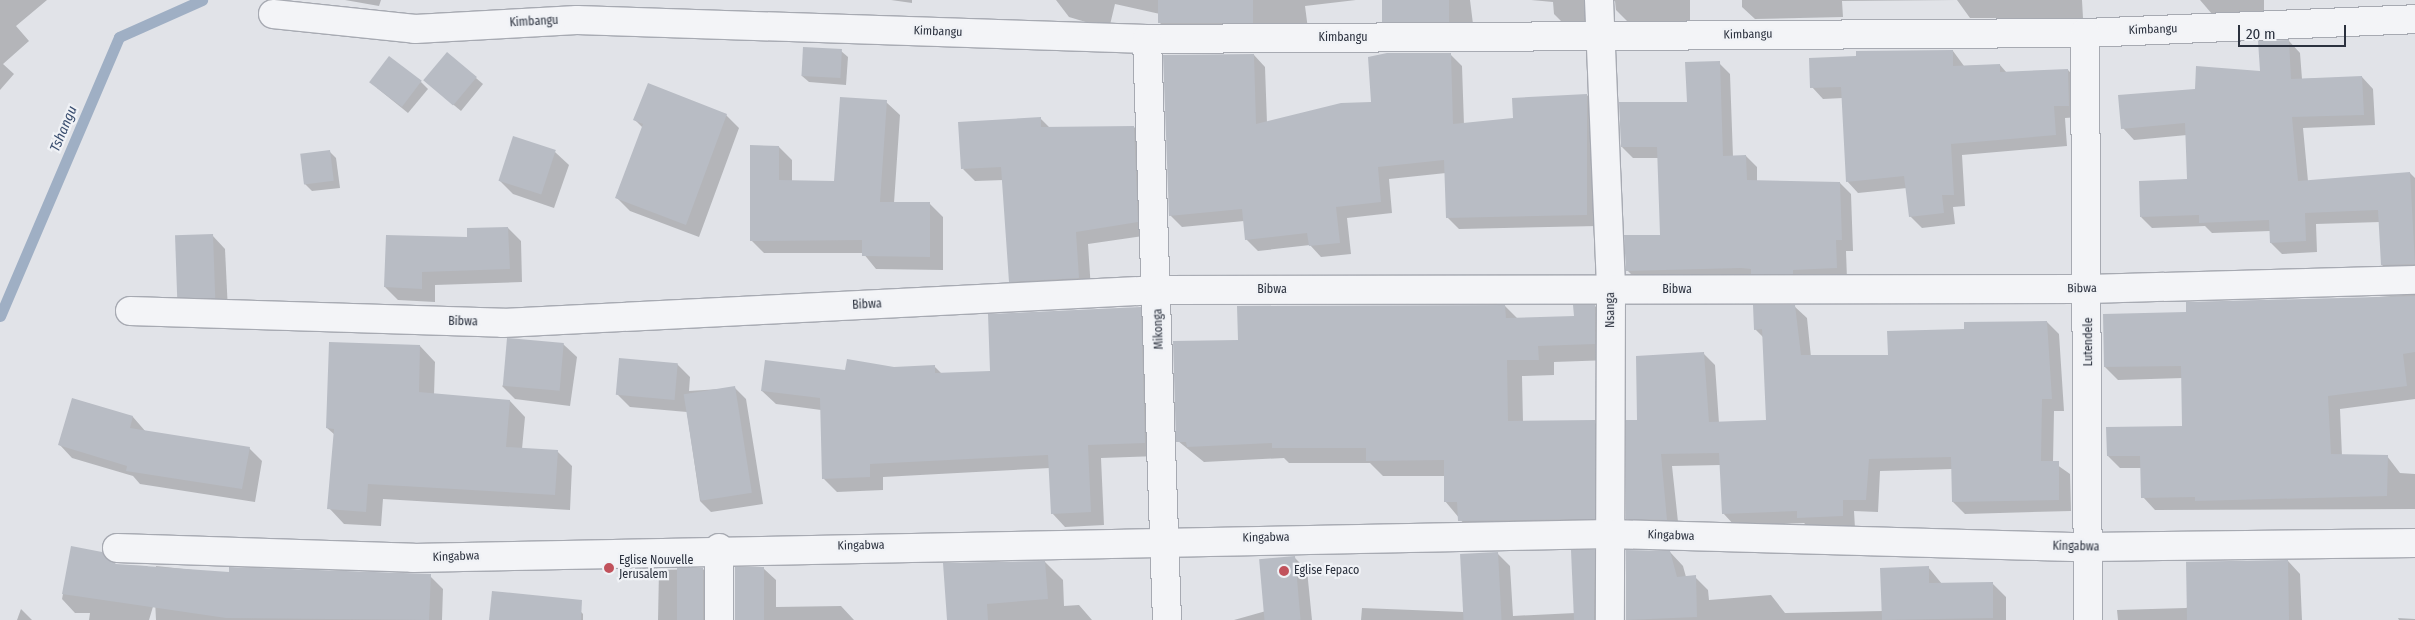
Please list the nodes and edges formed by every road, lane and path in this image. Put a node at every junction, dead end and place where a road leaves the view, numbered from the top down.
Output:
1 (1598, 0) edge
2 (273, 14) dead end
3 (2415, 19) edge
4 (2085, 33) junction
5 (1600, 38) junction
6 (1147, 39) junction
7 (2415, 280) edge
8 (2088, 289) junction
9 (1158, 290) junction
10 (1611, 290) junction
11 (130, 311) dead end
12 (1610, 534) junction
13 (1167, 539) junction
14 (2415, 543) edge
15 (2090, 547) junction
16 (117, 548) dead end
17 (719, 548) junction
18 (719, 620) edge
19 (1167, 620) edge
20 (1610, 620) edge
21 (2088, 620) edge

1 - 5 street, Nsanga
2 - 6 street, Kimbangu
3 - 4 street, Kimbangu
4 - 5 street, Kimbangu
4 - 8 street, Lutendele
5 - 6 street, Kimbangu
5 - 10 street, Nsanga
6 - 9 street, Mikonga
7 - 8 street, Bibwa
8 - 10 street, Bibwa
8 - 15 street, Lutendele
9 - 10 street, Bibwa
9 - 11 street, Bibwa
9 - 13 street, Mikonga
10 - 12 street, Nsanga
12 - 13 street, Kingabwa
12 - 15 street, Kingabwa
12 - 20 street, Nsanga
13 - 17 street, Kingabwa
13 - 19 street, Mikonga
14 - 15 street, Kingabwa
15 - 21 street, Lutendele
16 - 17 street, Kingabwa
17 - 18 street

